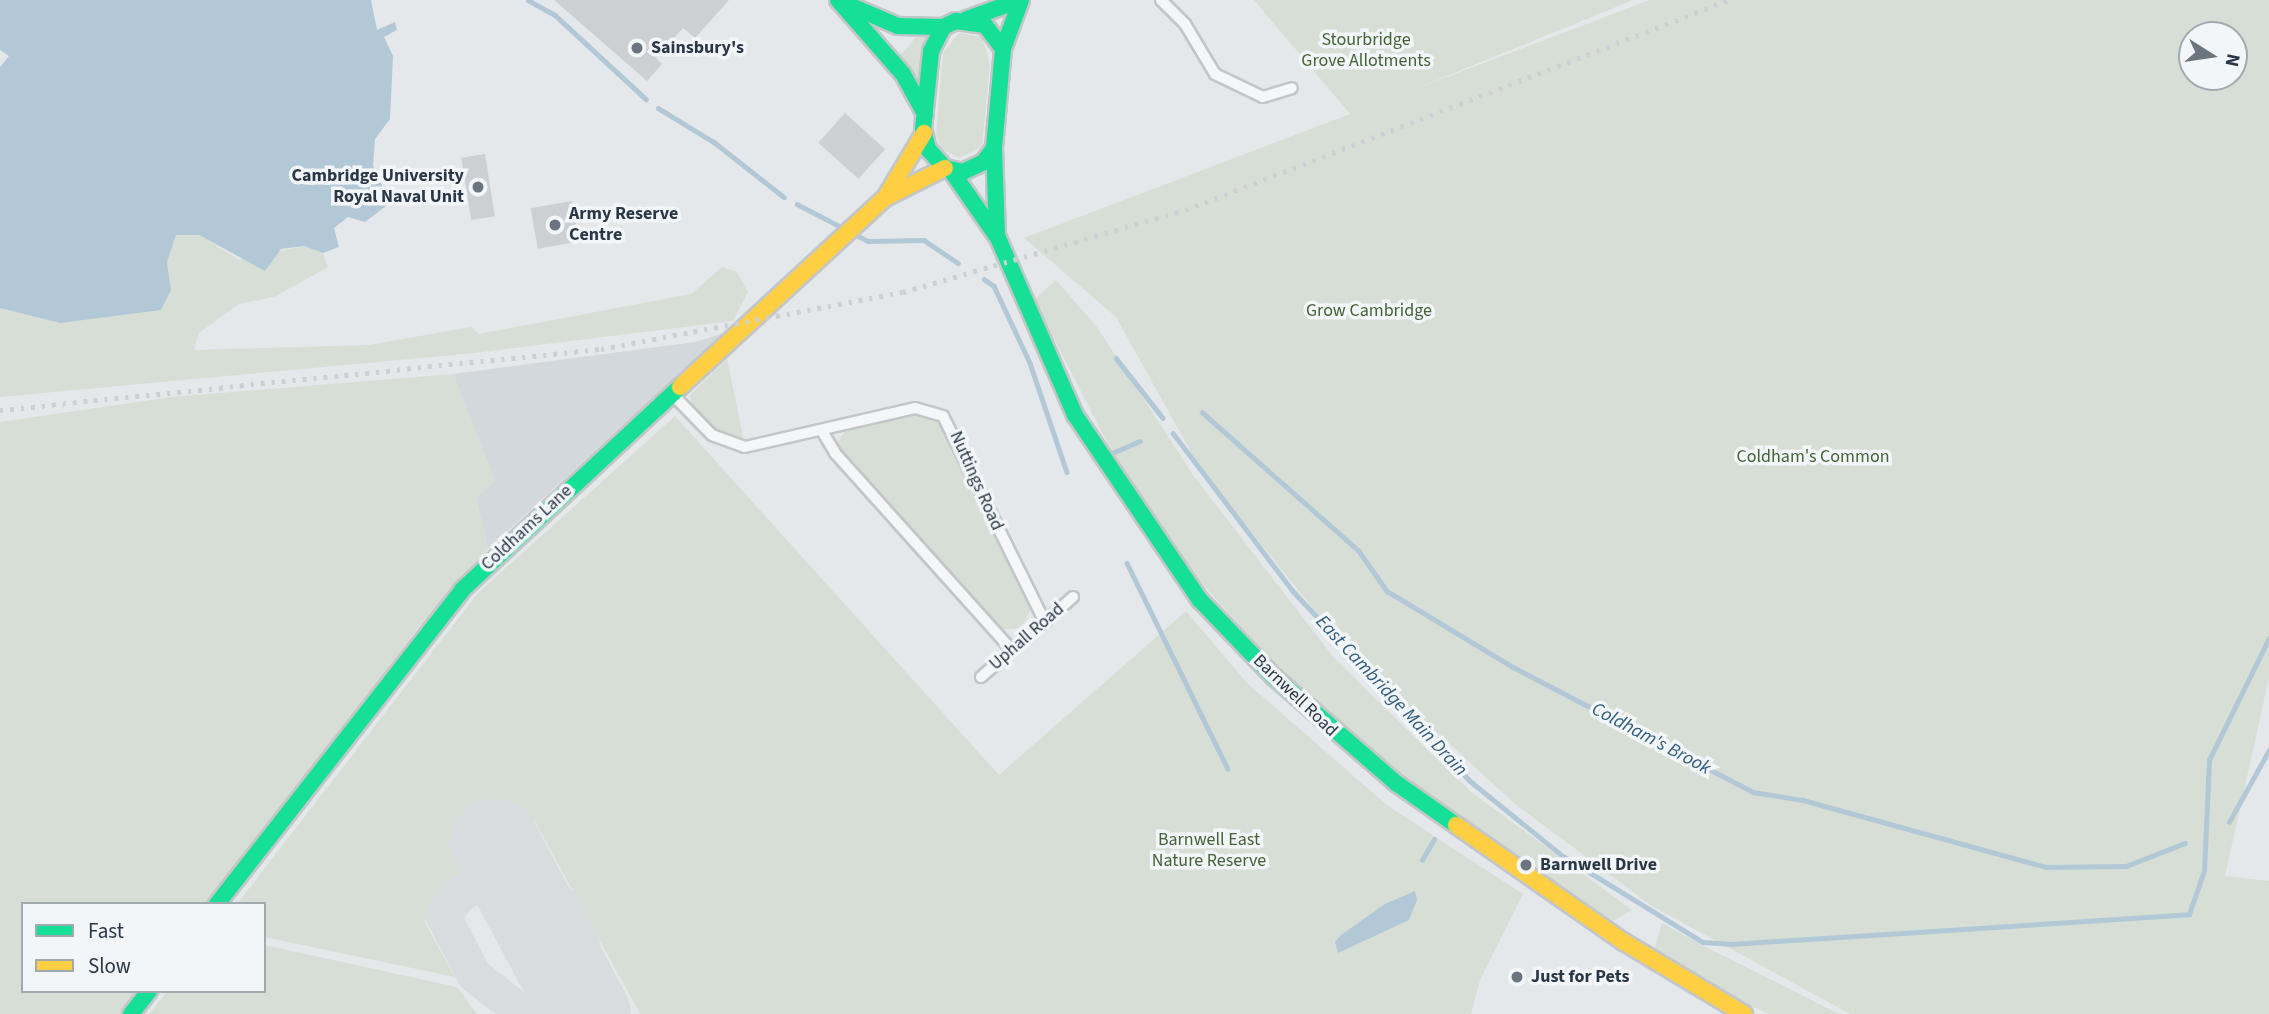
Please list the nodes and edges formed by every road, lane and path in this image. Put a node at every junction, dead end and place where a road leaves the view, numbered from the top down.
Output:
1 (838, 0) edge
2 (1021, 0) edge
3 (1161, 0) edge
4 (967, 19) junction
5 (943, 27) junction
6 (1003, 49) junction
7 (1292, 88) dead end
8 (925, 114) junction
9 (924, 133) junction
10 (994, 148) junction
11 (949, 170) junction
12 (885, 198) junction
13 (998, 238) junction
14 (674, 396) junction
15 (822, 431) junction
16 (1073, 597) dead end
17 (1045, 621) junction
18 (1012, 649) junction
19 (981, 677) dead end
20 (219, 902) edge
21 (147, 993) edge
22 (131, 1014) edge
23 (1744, 1014) edge

1 - 5 main road
1 - 8 main road
2 - 4 main road
2 - 6 main road
3 - 7 street
4 - 5 main road
4 - 6 main road
5 - 8 main road
6 - 10 main road, Barnwell Road
8 - 9 main road
9 - 11 main road, Barnwell Road
9 - 12 main road, Coldhams Lane
10 - 11 main road, Coldhams Lane
10 - 13 main road, Barnwell Road
11 - 12 main road, Coldhams Lane
11 - 13 main road, Barnwell Road
12 - 14 main road, Coldhams Lane
13 - 23 main road, Barnwell Road
14 - 15 street, Nuttings Road
14 - 20 main road, Coldhams Lane
15 - 17 street, Nuttings Road
15 - 18 street
16 - 17 street, Uphall Road
17 - 18 street, Uphall Road
18 - 19 street, Uphall Road
21 - 22 main road

